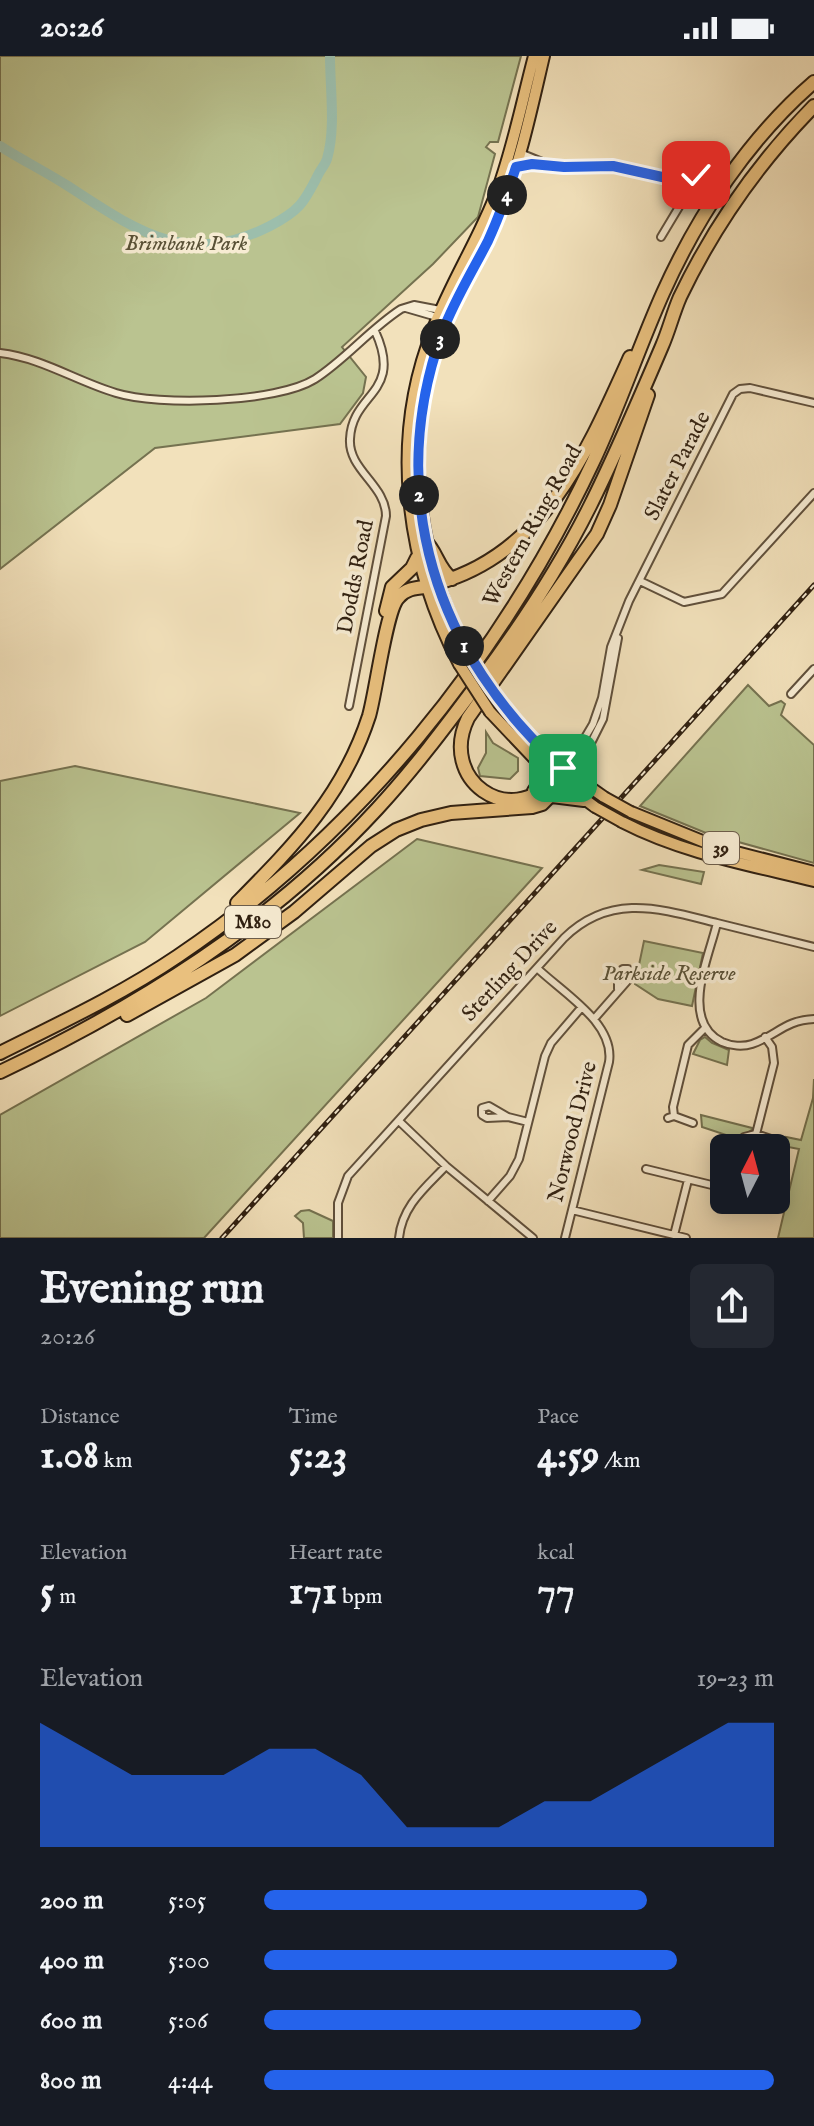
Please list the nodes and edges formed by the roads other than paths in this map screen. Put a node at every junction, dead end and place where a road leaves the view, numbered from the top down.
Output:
1 (534, 56) edge
2 (544, 56) edge
3 (814, 82) edge
4 (814, 106) edge
5 (513, 153) junction
6 (549, 165) junction
7 (516, 167) junction
8 (696, 175) dead end
9 (688, 186) junction
10 (661, 237) dead end
11 (663, 293) junction
12 (442, 314) junction
13 (375, 331) junction
14 (664, 342) junction
15 (0, 353) edge
16 (814, 403) edge
17 (814, 493) edge
18 (425, 541) junction
19 (417, 558) junction
20 (452, 579) junction
21 (640, 581) junction
22 (432, 585) junction
23 (618, 631) junction
24 (814, 669) edge
25 (379, 670) junction
26 (791, 694) dead end
27 (349, 706) dead end
28 (547, 754) junction
29 (577, 756) junction
30 (544, 769) junction
31 (563, 777) junction
32 (581, 782) junction
33 (552, 796) junction
34 (525, 799) junction
35 (586, 801) junction
36 (814, 872) edge
37 (814, 881) edge
38 (717, 923) junction
39 (200, 939) junction
40 (814, 947) edge
41 (537, 968) junction
42 (618, 989) dead end
43 (581, 1008) junction
44 (594, 1019) junction
45 (814, 1019) edge
46 (705, 1028) junction
47 (765, 1037) junction
48 (0, 1053) edge
49 (40, 1053) junction
50 (0, 1072) edge
51 (508, 1117) dead end
52 (399, 1121) junction
53 (528, 1122) junction
54 (693, 1123) dead end
55 (756, 1134) edge
56 (446, 1166) junction
57 (646, 1169) dead end
58 (688, 1180) junction
59 (710, 1185) edge
60 (488, 1201) junction
61 (572, 1210) junction
62 (674, 1235) junction
63 (338, 1238) edge
64 (399, 1238) edge
65 (533, 1238) edge
66 (565, 1238) edge
67 (686, 1238) edge

1 - 5 main road, 39
2 - 5 main road, 39
3 - 11 highway, Western Ring Road / M80
4 - 14 highway, Western Ring Road / M80
5 - 6 street
5 - 7 main road, 39
5 - 12 main road, 39
6 - 7 street
6 - 9 street
7 - 12 main road, 39
8 - 9 street
9 - 10 street
11 - 20 highway
11 - 39 highway, Western Ring Road / M80
12 - 13 street
12 - 18 main road, 39
12 - 19 main road, 39
13 - 15 street
13 - 27 street, Dodds Road
14 - 34 highway
14 - 49 highway, Western Ring Road / M80
16 - 21 street, Slater Parade
17 - 21 street
18 - 20 highway
18 - 22 main road, 39
19 - 22 main road, 39
19 - 25 highway
20 - 22 highway
21 - 23 street, Slater Parade
22 - 25 highway
22 - 28 main road, 39, bridge
22 - 30 main road, 39, bridge
23 - 29 street, Slater Parade
23 - 29 street, Slater Parade
24 - 26 street
25 - 39 highway
28 - 29 main road
28 - 31 main road, 39
29 - 31 street, Slater Parade
29 - 31 street, Slater Parade
29 - 32 main road
30 - 31 main road, 39
30 - 34 highway
31 - 32 main road, 39
31 - 33 highway
31 - 34 highway
31 - 35 main road, 39
32 - 36 main road, 39, bridge
33 - 35 highway
33 - 49 highway
35 - 37 main road, 39, bridge
38 - 40 street, Sterling Drive
38 - 41 street, Sterling Drive
38 - 46 street
39 - 48 highway, Western Ring Road / M80
41 - 43 street, Norwood Drive
41 - 52 street, Sterling Drive
42 - 44 street
43 - 44 street, Norwood Drive
43 - 53 street
44 - 61 street, Norwood Drive
45 - 47 street
46 - 47 street
46 - 54 street
47 - 55 street
49 - 50 highway, Western Ring Road / M80
51 - 53 street
52 - 56 street
52 - 63 street, Sterling Drive
53 - 60 street
56 - 60 street
56 - 64 street
57 - 58 street
58 - 59 street
58 - 62 street
60 - 65 street
61 - 62 street
61 - 66 street, Norwood Drive
62 - 67 street

